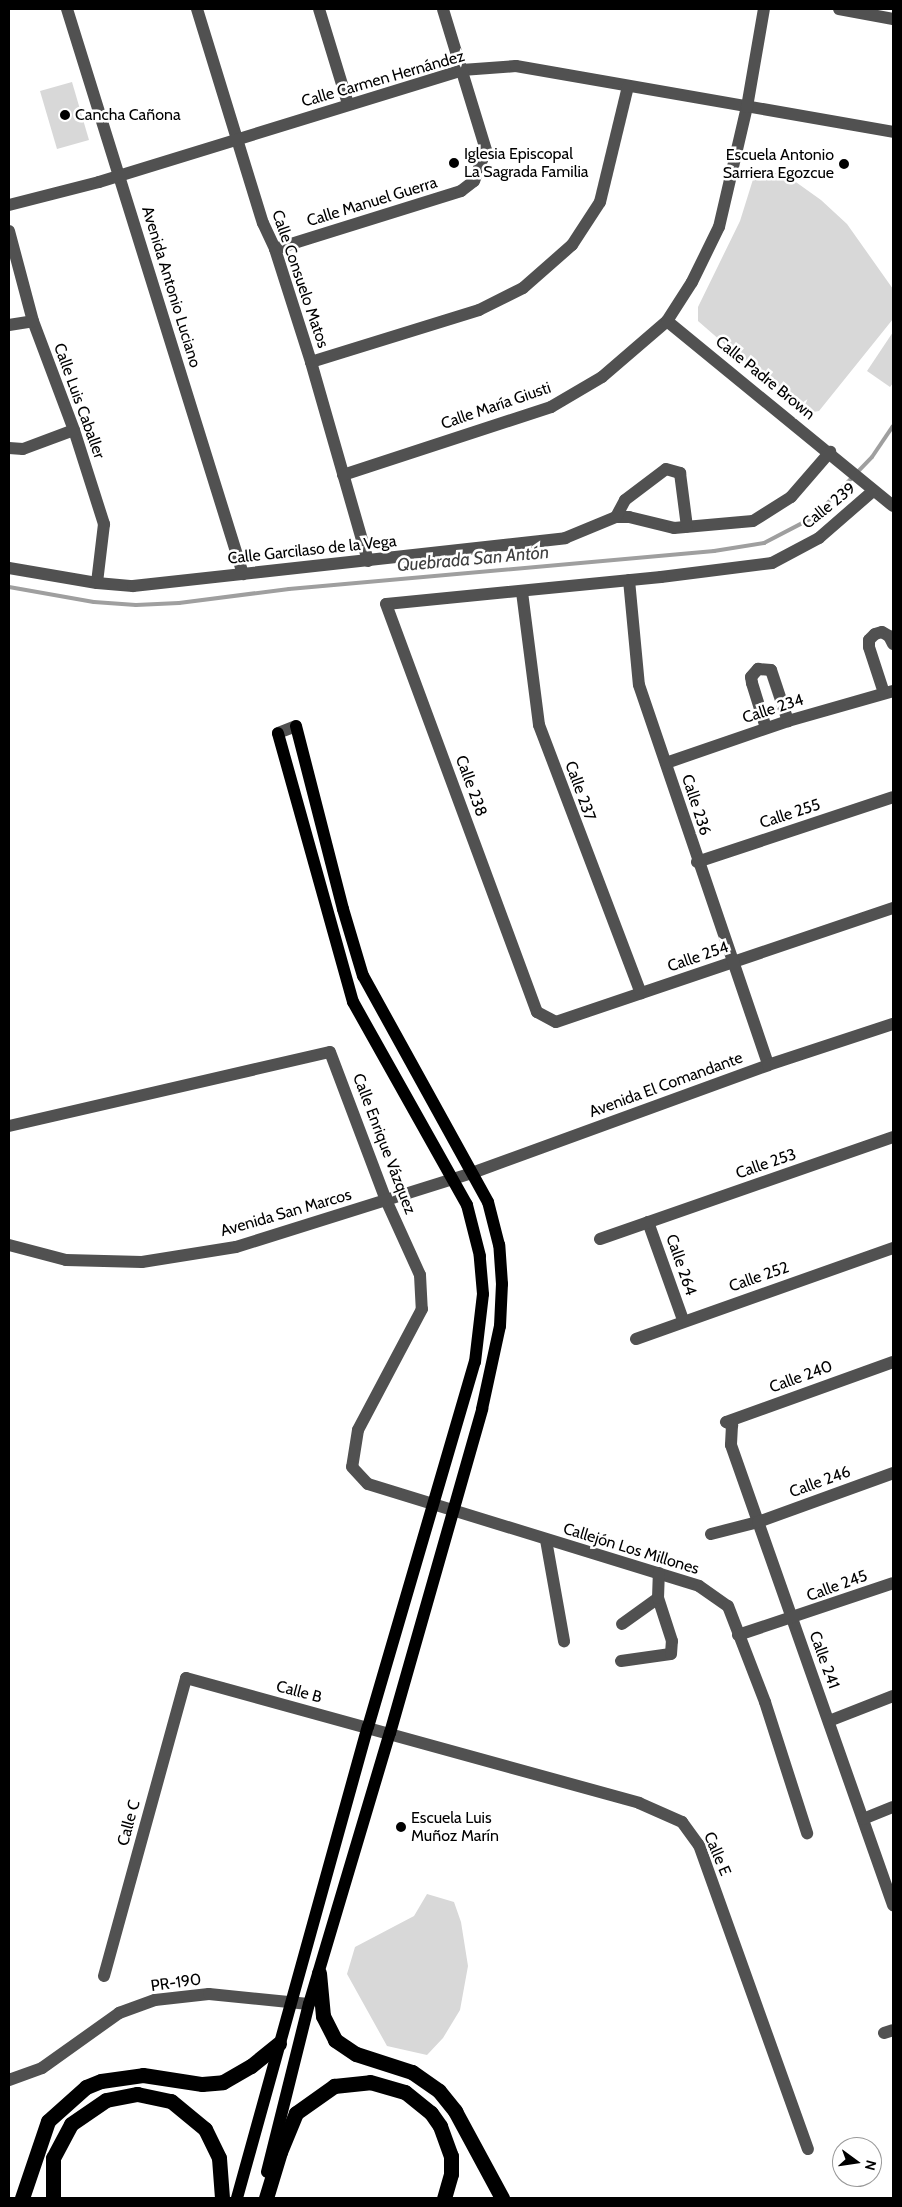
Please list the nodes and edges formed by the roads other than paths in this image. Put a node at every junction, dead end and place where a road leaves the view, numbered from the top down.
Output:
1 (67, 9) edge
2 (197, 9) edge
3 (319, 9) edge
4 (443, 9) edge
5 (764, 9) edge
6 (839, 9) edge
7 (893, 18) edge
8 (462, 70) junction
9 (628, 86) junction
10 (348, 104) junction
11 (747, 107) junction
12 (893, 132) edge
13 (237, 139) junction
14 (119, 175) junction
15 (9, 205) edge
16 (9, 230) edge
17 (275, 249) junction
18 (33, 321) junction
19 (667, 321) junction
20 (9, 325) edge
21 (311, 362) junction
22 (74, 430) junction
23 (9, 448) edge
24 (830, 452) junction
25 (343, 475) junction
26 (870, 488) junction
27 (893, 506) edge
28 (616, 517) junction
29 (687, 527) junction
30 (368, 561) junction
31 (9, 568) edge
32 (243, 574) junction
33 (629, 580) junction
34 (97, 583) junction
35 (522, 592) junction
36 (893, 644) edge
37 (889, 692) edge
38 (788, 720) junction
39 (296, 726) joint
40 (766, 728) junction
41 (278, 732) joint
42 (666, 763) junction
43 (893, 797) edge
44 (697, 862) junction
45 (893, 908) edge
46 (734, 962) junction
47 (529, 990) joint
48 (641, 993) junction
49 (893, 1024) edge
50 (768, 1065) junction
51 (9, 1126) edge
52 (893, 1137) edge
53 (472, 1173) junction
54 (452, 1180) junction
55 (386, 1200) junction
56 (648, 1222) junction
57 (600, 1239) dead end
58 (9, 1245) edge
59 (893, 1248) edge
60 (683, 1320) junction
61 (636, 1338) dead end
62 (893, 1362) edge
63 (732, 1425) joint
64 (893, 1473) edge
65 (433, 1505) junction
66 (453, 1508) junction
67 (758, 1522) junction
68 (711, 1534) dead end
69 (546, 1540) junction
70 (658, 1573) junction
71 (893, 1583) edge
72 (658, 1598) junction
73 (792, 1619) junction
74 (622, 1624) dead end
75 (738, 1635) junction
76 (564, 1641) dead end
77 (621, 1661) dead end
78 (186, 1678) joint
79 (893, 1696) edge
80 (829, 1721) junction
81 (368, 1728) junction
82 (396, 1735) junction
83 (893, 1807) edge
84 (862, 1819) junction
85 (807, 1833) dead end
86 (893, 1905) edge
87 (319, 1972) junction
88 (104, 1976) dead end
89 (290, 2001) junction
90 (309, 2004) junction
91 (279, 2043) junction
92 (9, 2080) edge
93 (808, 2149) dead end
94 (22, 2198) edge
95 (53, 2198) edge
96 (222, 2198) edge
97 (237, 2198) edge
98 (260, 2198) edge
99 (266, 2198) edge
100 (444, 2198) edge
101 (502, 2198) edge

1 - 14 street, Avenida Antonio Luciano
2 - 13 street, Calle Consuelo Matos
3 - 10 street
4 - 8 street, Calle Manuel Guerra
5 - 11 street, Calle María Giusti
6 - 7 street
8 - 9 street, Calle Carmen Hernández
8 - 10 street, Calle Carmen Hernández
8 - 17 street, Calle Manuel Guerra
9 - 11 street, Calle Carmen Hernández
9 - 21 street
10 - 13 street, Calle Carmen Hernández
11 - 12 street, Calle Carmen Hernández
11 - 19 street, Calle María Giusti
13 - 14 street, Calle Carmen Hernández
13 - 17 street, Calle Consuelo Matos
14 - 15 street, Calle Carmen Hernández
14 - 32 street, Avenida Antonio Luciano
16 - 18 street, Calle Luis Caballer
17 - 21 street, Calle Consuelo Matos
18 - 20 street
18 - 22 street, Calle Luis Caballer
19 - 24 street, Calle Padre Brown
19 - 25 street, Calle María Giusti
21 - 25 street, Calle Consuelo Matos
22 - 23 street
22 - 34 street, Calle Luis Caballer
24 - 26 street, Calle Padre Brown
24 - 29 street
25 - 30 street, Calle Consuelo Matos
26 - 27 street, Calle Padre Brown
26 - 33 street, Calle 239
28 - 29 street
28 - 29 street
28 - 30 street, Calle Garcilaso de la Vega
30 - 32 street, Calle Garcilaso de la Vega
31 - 34 street, Calle Garcilaso de la Vega
32 - 34 street, Calle Garcilaso de la Vega
33 - 35 street
33 - 42 street, Calle 236
35 - 47 street, Calle 238
35 - 48 street, Calle 237
36 - 37 street
37 - 38 street, Calle 234
38 - 40 street, Calle 234
38 - 40 street
39 - 41 street
39 - 53 main road
40 - 42 street, Calle 234
41 - 54 main road
42 - 44 street, Calle 236
43 - 44 street, Calle 255
44 - 46 street, Calle 236
45 - 46 street, Calle 254
46 - 48 street, Calle 254
46 - 50 street, Calle 236
47 - 48 street, Calle 254
49 - 50 street, Avenida El Comandante
50 - 53 street, Avenida El Comandante
51 - 55 street, Calle Enrique Vázquez
52 - 56 street, Calle 253
53 - 54 street, Avenida El Comandante
53 - 66 main road
54 - 55 street, Avenida San Marcos
54 - 65 main road
55 - 58 street, Avenida San Marcos
55 - 65 street, Calle Enrique Vázquez
56 - 57 street
56 - 60 street, Calle 264
59 - 60 street, Calle 252
60 - 61 street, Calle 252
62 - 63 street, Calle 240
63 - 67 street, Calle 241
64 - 67 street, Calle 246
65 - 66 street, Callejón Los Millones
65 - 81 main road
66 - 69 street, Callejón Los Millones
66 - 82 main road
67 - 68 street, Calle 246
67 - 73 street, Calle 241
69 - 70 street, Callejón Los Millones
69 - 76 street
70 - 72 street
70 - 75 street, Callejón Los Millones
71 - 73 street, Calle 245
72 - 74 street
72 - 77 street
73 - 75 street, Calle 245
73 - 80 street, Calle 241
75 - 85 street, Callejón Los Millones
78 - 81 street, Calle B
78 - 88 street, Calle C
79 - 80 street
80 - 84 street, Calle 241
81 - 82 street, Calle B
81 - 89 main road
82 - 87 main road
82 - 93 street, Calle E
83 - 84 street
84 - 86 street, Calle 241
87 - 90 main road
87 - 101 highway
89 - 90 street, PR-190 / PR-190
89 - 91 main road
89 - 92 street, PR-190 / PR-190
90 - 98 main road
91 - 94 highway
91 - 97 main road
95 - 96 highway
99 - 100 highway

